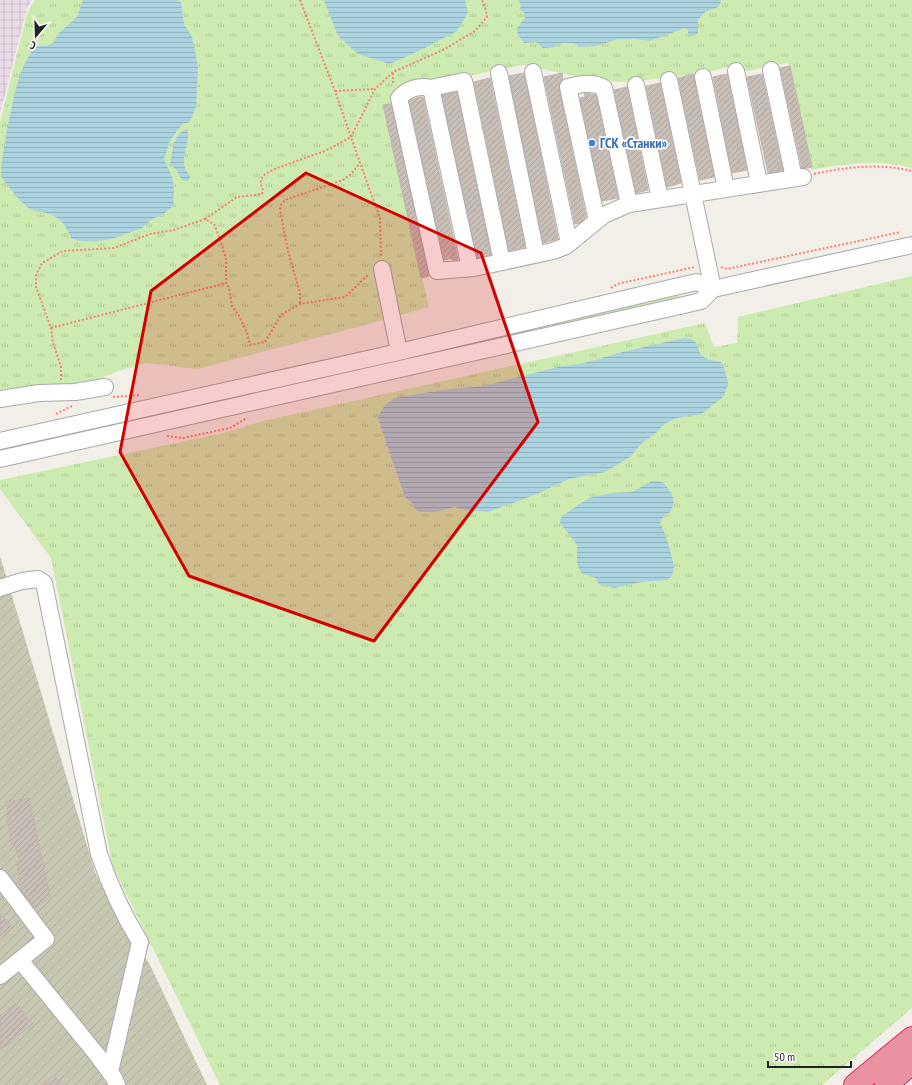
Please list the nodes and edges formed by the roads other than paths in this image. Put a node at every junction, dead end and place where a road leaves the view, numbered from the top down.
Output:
1 (771, 70) dead end
2 (532, 72) dead end
3 (736, 72) dead end
4 (499, 73) dead end
5 (703, 77) dead end
6 (669, 80) dead end
7 (636, 85) dead end
8 (431, 88) junction
9 (759, 183) junction
10 (726, 188) junction
11 (693, 194) junction
12 (660, 199) junction
13 (629, 204) junction
14 (597, 221) junction
15 (569, 243) junction
16 (912, 245) edge
17 (536, 254) junction
18 (502, 262) junction
19 (382, 268) road end
20 (470, 268) junction
21 (713, 289) junction
22 (398, 352) junction
23 (105, 387) dead end
24 (0, 399) edge
25 (0, 441) edge
26 (0, 459) edge
27 (0, 588) edge
28 (0, 878) edge
29 (20, 960) junction
30 (0, 976) edge
31 (912, 1038) edge
32 (912, 1063) edge
33 (113, 1078) edge
34 (855, 1085) edge
35 (886, 1085) edge

1 - 9 street
2 - 15 street
3 - 9 street
4 - 17 street
5 - 10 street
6 - 11 street
7 - 12 street
8 - 18 street
8 - 20 street
8 - 20 street
9 - 10 street
10 - 11 street
11 - 12 street
11 - 21 street
12 - 13 street
13 - 14 street
13 - 14 street
14 - 15 street
15 - 17 street
16 - 21 street
17 - 18 street
18 - 20 street
19 - 22 street
21 - 22 street
21 - 26 street
22 - 25 street
23 - 24 street
27 - 33 street
28 - 29 street
29 - 30 street
29 - 33 street
31 - 34 highway
32 - 35 highway

